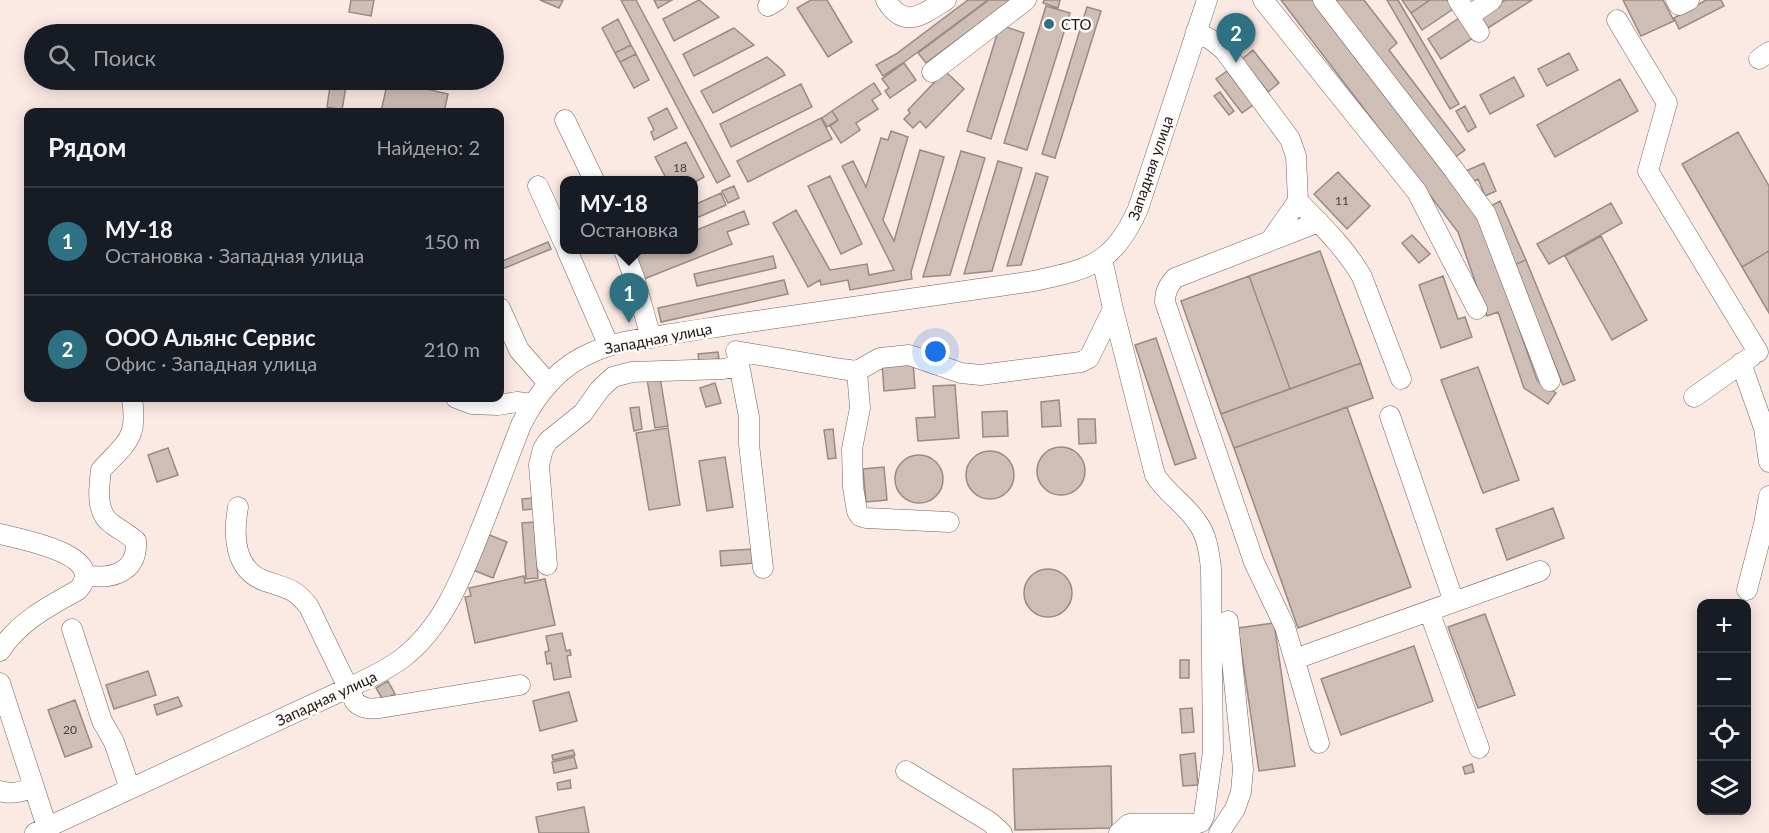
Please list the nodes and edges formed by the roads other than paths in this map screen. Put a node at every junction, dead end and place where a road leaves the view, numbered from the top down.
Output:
1 (885, 0) edge
2 (945, 0) edge
3 (1026, 0) edge
4 (1207, 0) edge
5 (1263, 0) edge
6 (1323, 0) edge
7 (1492, 0) edge
8 (1677, 0) edge
9 (1689, 0) edge
10 (1468, 16) edge
11 (1617, 20) dead end
12 (1197, 31) junction
13 (932, 72) dead end
14 (565, 120) dead end
15 (592, 176) edge
16 (538, 186) dead end
17 (1298, 201) junction
18 (1318, 222) junction
19 (560, 234) edge
20 (1270, 241) junction
21 (569, 254) edge
22 (626, 254) edge
23 (1102, 259) junction
24 (1113, 309) junction
25 (1477, 309) dead end
26 (504, 317) edge
27 (732, 324) junction
28 (651, 338) junction
29 (609, 346) junction
30 (1764, 348) edge
31 (737, 358) junction
32 (1741, 363) junction
33 (857, 370) junction
34 (1401, 379) dead end
35 (1550, 381) dead end
36 (548, 383) junction
37 (1694, 396) dead end
38 (132, 402) edge
39 (467, 402) edge
40 (532, 404) junction
41 (1390, 416) dead end
42 (1769, 462) edge
43 (1769, 496) edge
44 (238, 507) dead end
45 (949, 522) dead end
46 (0, 534) edge
47 (547, 565) dead end
48 (763, 568) dead end
49 (1540, 571) dead end
50 (85, 575) junction
51 (1747, 590) dead end
52 (1454, 602) junction
53 (1429, 611) junction
54 (1228, 621) dead end
55 (72, 629) dead end
56 (0, 651) edge
57 (1295, 659) junction
58 (0, 683) edge
59 (520, 685) dead end
60 (348, 688) junction
61 (1319, 743) dead end
62 (1479, 748) dead end
63 (906, 771) dead end
64 (34, 788) junction
65 (130, 789) junction
66 (0, 791) edge
67 (41, 830) edge
68 (1002, 833) edge
69 (1119, 833) edge
70 (1219, 833) edge

1 - 2 street
3 - 13 street
4 - 12 street, Западная улица
5 - 25 street
6 - 35 street
7 - 10 street
8 - 9 street
11 - 30 street
12 - 17 street
12 - 23 street, Западная улица
14 - 15 street
16 - 19 street
17 - 18 street
17 - 20 street
18 - 20 street
18 - 34 street
20 - 57 street
21 - 29 street
22 - 28 street
23 - 24 street
23 - 27 street, Западная улица
24 - 33 street
24 - 69 street
26 - 36 street
27 - 28 street, Западная улица
27 - 31 street
28 - 29 street, Западная улица
29 - 36 street, Западная улица
30 - 32 street
31 - 33 street
31 - 47 street
31 - 48 street
32 - 37 street
32 - 42 street
33 - 45 street
36 - 40 street, Западная улица
38 - 50 street
39 - 40 street
40 - 60 street, Западная улица
41 - 52 street
43 - 51 street
44 - 60 street
46 - 50 street
49 - 52 street
50 - 56 street
52 - 53 street
53 - 57 street
53 - 62 street
54 - 70 street
55 - 65 street
57 - 61 street
58 - 64 street
59 - 60 street
60 - 65 street, Западная улица
63 - 68 street
64 - 66 street
64 - 67 street
65 - 67 street, Западная улица

